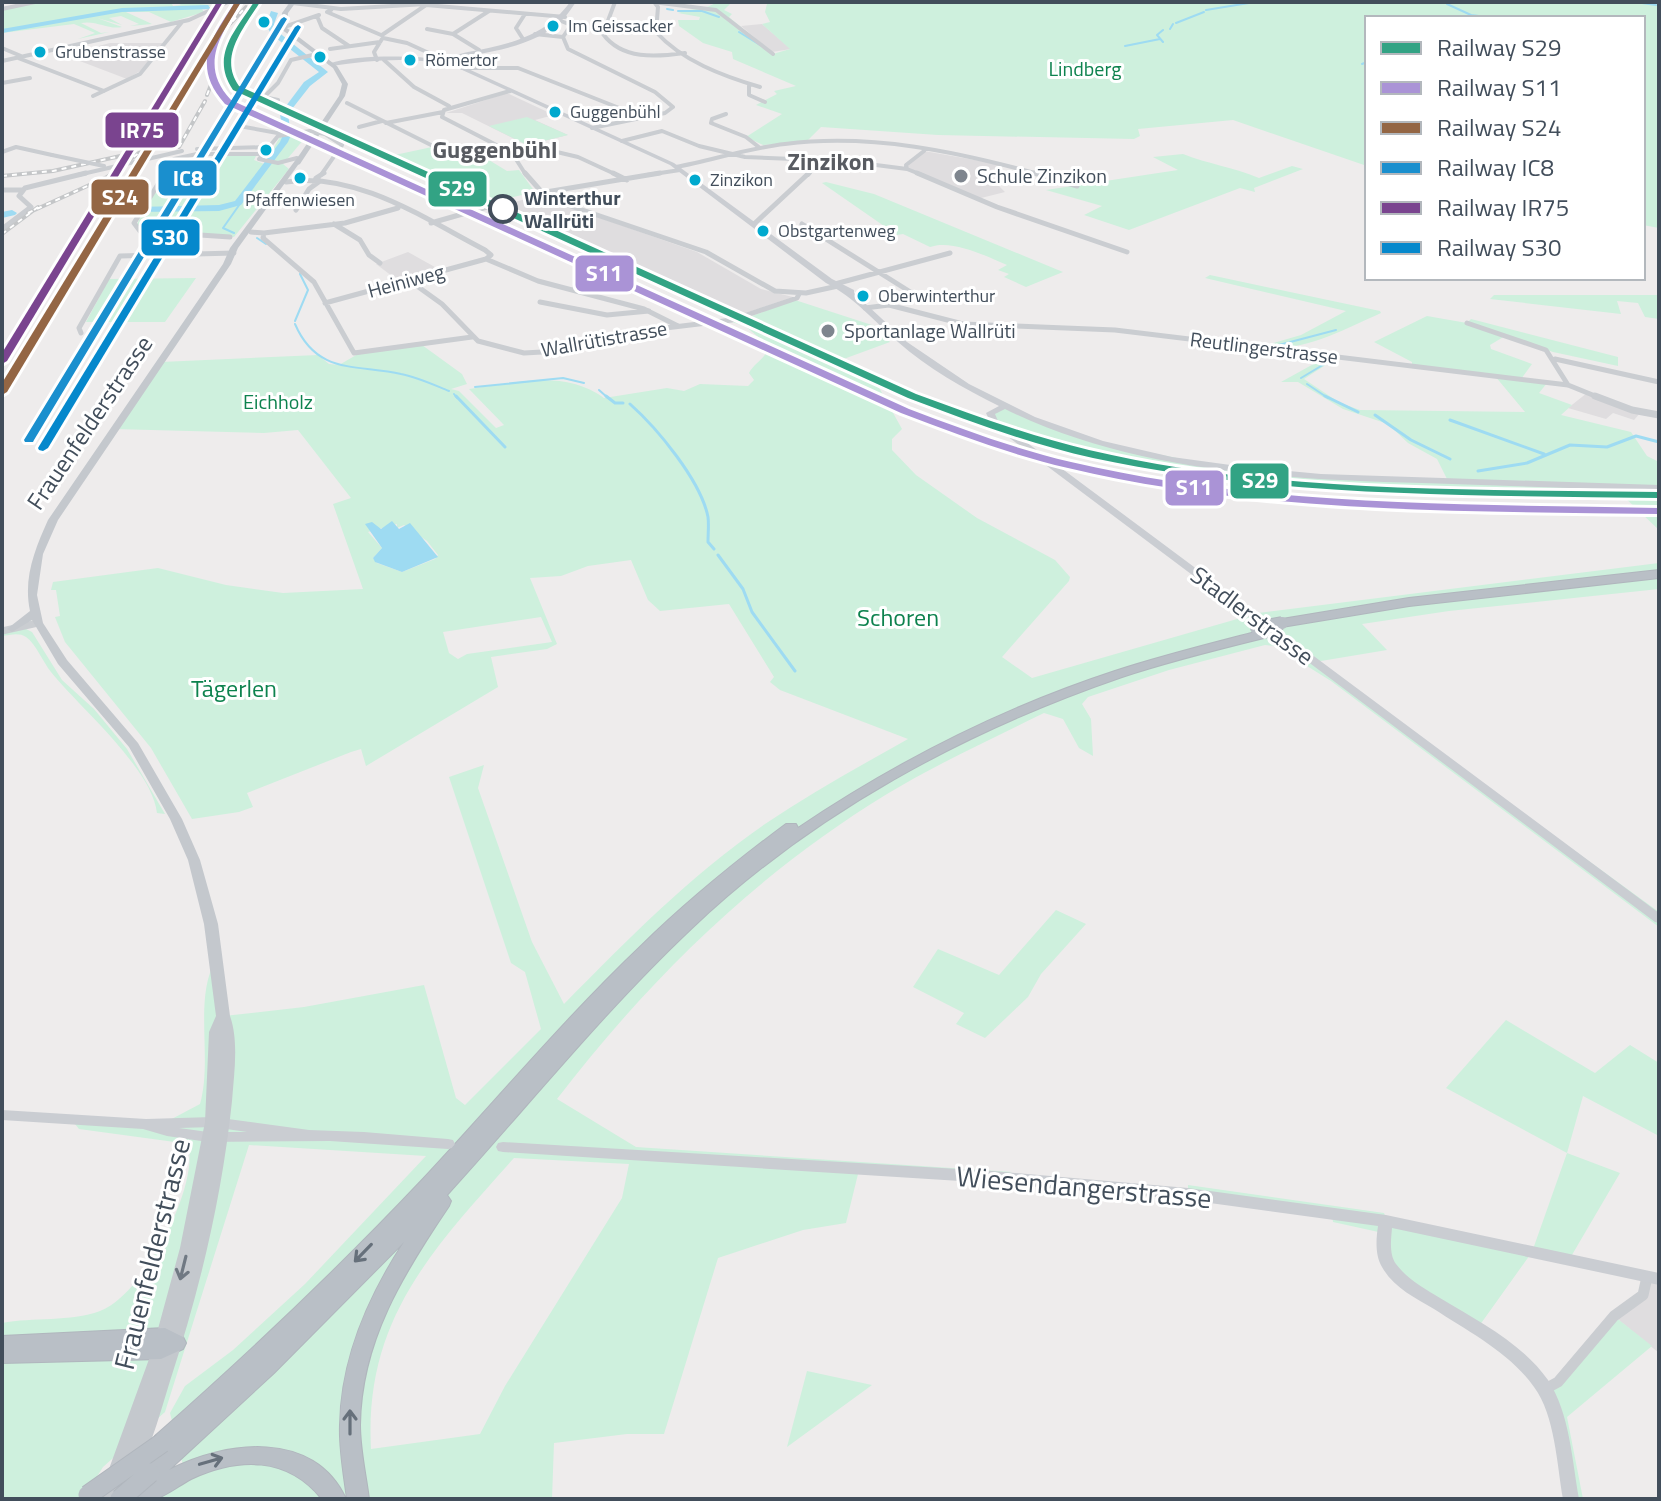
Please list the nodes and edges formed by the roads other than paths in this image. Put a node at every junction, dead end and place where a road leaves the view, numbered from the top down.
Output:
1 (35, 2) edge
2 (228, 2) edge
3 (315, 2) edge
4 (573, 2) edge
5 (615, 2) edge
6 (654, 2) edge
7 (717, 2) edge
8 (426, 3) edge
9 (492, 3) edge
10 (295, 4) edge
11 (368, 6) edge
12 (334, 8) junction
13 (707, 8) junction
14 (2, 9) edge
15 (488, 11) junction
16 (327, 12) junction
17 (525, 14) junction
18 (317, 16) junction
19 (563, 19) junction
20 (182, 22) junction
21 (287, 26) dead end
22 (127, 28) dead end
23 (427, 29) dead end
24 (137, 31) junction
25 (453, 34) junction
26 (535, 34) junction
27 (563, 37) junction
28 (381, 38) junction
29 (523, 39) junction
30 (349, 46) junction
31 (2, 48) edge
32 (330, 49) dead end
33 (479, 50) junction
34 (685, 53) junction
35 (773, 54) dead end
36 (314, 55) junction
37 (20, 57) junction
38 (381, 60) junction
39 (439, 60) junction
40 (2, 61) edge
41 (331, 64) junction
42 (462, 68) junction
43 (30, 78) dead end
44 (2, 83) edge
45 (749, 84) junction
46 (760, 87) dead end
47 (104, 91) junction
48 (510, 91) junction
49 (93, 96) dead end
50 (278, 100) dead end
51 (765, 102) dead end
52 (347, 103) dead end
53 (449, 106) junction
54 (443, 112) junction
55 (247, 114) dead end
56 (726, 114) dead end
57 (642, 117) junction
58 (385, 122) junction
59 (359, 127) dead end
60 (592, 128) junction
61 (287, 133) junction
62 (622, 141) junction
63 (268, 147) junction
64 (760, 148) junction
65 (508, 151) junction
66 (924, 151) junction
67 (2, 152) edge
68 (262, 154) junction
69 (736, 155) junction
70 (299, 157) junction
71 (821, 159) junction
72 (276, 163) junction
73 (396, 165) dead end
74 (106, 167) junction
75 (678, 168) junction
76 (907, 169) junction
77 (290, 171) junction
78 (300, 178) junction
79 (318, 179) junction
80 (627, 180) junction
81 (286, 182) junction
82 (1077, 186) dead end
83 (2, 190) edge
84 (22, 190) junction
85 (540, 193) junction
86 (488, 206) junction
87 (399, 208) junction
88 (296, 210) dead end
89 (430, 223) junction
90 (334, 224) junction
91 (754, 224) junction
92 (802, 224) dead end
93 (533, 227) dead end
94 (2, 229) edge
95 (251, 232) junction
96 (264, 233) junction
97 (230, 237) dead end
98 (1127, 252) dead end
99 (234, 253) junction
100 (950, 253) dead end
101 (486, 259) junction
102 (380, 263) dead end
103 (875, 273) junction
104 (410, 281) junction
105 (839, 286) junction
106 (799, 294) junction
107 (540, 302) dead end
108 (325, 303) junction
109 (889, 305) junction
110 (867, 308) junction
111 (649, 311) junction
112 (1467, 323) dead end
113 (678, 326) junction
114 (81, 333) dead end
115 (472, 337) junction
116 (1555, 359) junction
117 (1659, 382) edge
118 (1568, 385) junction
119 (1005, 406) junction
120 (1659, 415) edge
121 (1659, 488) edge
122 (1659, 574) edge
123 (1659, 580) edge
124 (36, 618) junction
125 (1284, 626) junction
126 (7, 630) edge
127 (1259, 631) junction
128 (1659, 919) edge
129 (2, 1115) edge
130 (217, 1129) junction
131 (448, 1144) dead end
132 (503, 1147) dead end
133 (474, 1154) junction
134 (1386, 1221) junction
135 (1653, 1278) edge
136 (167, 1343) junction
137 (2, 1344) edge
138 (2, 1355) edge
139 (1545, 1389) junction
140 (93, 1498) edge
141 (130, 1498) edge
142 (335, 1499) edge
143 (358, 1499) edge
144 (1571, 1499) edge

1 - 14 street
2 - 20 street
3 - 10 street
4 - 19 main road
5 - 34 street
6 - 13 street
6 - 34 street
7 - 13 street
8 - 11 street
8 - 15 street
8 - 28 street
9 - 15 street
10 - 12 street
10 - 36 main road
11 - 12 street
12 - 16 street
13 - 35 street
15 - 17 street
15 - 25 street
16 - 18 street
16 - 28 street
17 - 19 street
17 - 29 street
18 - 21 street
18 - 30 street
19 - 26 main road
19 - 27 street
20 - 24 street
20 - 47 street
22 - 24 street
23 - 25 street
24 - 37 street
25 - 33 street
26 - 27 street
26 - 29 main road
27 - 57 street
28 - 30 street
28 - 38 street
28 - 39 street
29 - 33 main road
30 - 32 street
31 - 37 street
33 - 39 main road
34 - 45 street
36 - 41 main road
36 - 50 street
37 - 40 street
37 - 47 street
38 - 39 main road
38 - 41 main road
38 - 53 street
39 - 42 main road
41 - 70 main road, Frauenfelderstrasse
42 - 48 main road
42 - 57 street
43 - 44 street
45 - 46 street
45 - 51 street
47 - 49 street
48 - 53 street
48 - 60 main road
52 - 58 street
53 - 54 street
54 - 58 street
54 - 65 street
55 - 61 street
56 - 64 street
57 - 60 street
58 - 59 street
58 - 65 street
60 - 62 main road
61 - 63 street
61 - 79 street, bridge
62 - 69 street
62 - 75 main road
63 - 68 street
63 - 74 street, bridge
64 - 66 street
64 - 69 street
65 - 80 street
65 - 85 street
66 - 76 street
66 - 82 street
67 - 74 street, bridge
68 - 72 street
68 - 97 street
69 - 71 street
69 - 75 street
70 - 72 street
70 - 77 main road, Frauenfelderstrasse
71 - 76 street
71 - 91 street
72 - 77 street
73 - 86 street
74 - 84 street
75 - 80 street
75 - 91 main road
76 - 98 street
77 - 78 street
77 - 81 main road, Frauenfelderstrasse
77 - 99 main road, Frauenfelderstrasse
78 - 79 street
78 - 81 street
79 - 87 street
79 - 88 street
80 - 85 street
81 - 95 main road, Frauenfelderstrasse
83 - 84 street
84 - 94 street
85 - 106 street
86 - 89 street
86 - 93 street
87 - 89 street
87 - 90 street
89 - 101 street
90 - 96 street
90 - 102 street
91 - 105 main road
92 - 103 street
95 - 96 street
95 - 99 main road, Frauenfelderstrasse
96 - 108 street
99 - 114 street
99 - 124 main road, Frauenfelderstrasse
100 - 103 street
101 - 104 street, Heiniweg
101 - 111 street
103 - 105 street
103 - 109 street
104 - 108 street, Heiniweg
104 - 115 street
105 - 106 street
105 - 110 main road
106 - 113 street, Wallrütistrasse
107 - 111 street
108 - 115 street, Wallrütistrasse
109 - 110 street, Reutlingerstrasse
109 - 118 street, Reutlingerstrasse
110 - 119 main road
111 - 113 street
112 - 116 street
113 - 115 street, Wallrütistrasse
116 - 117 street
116 - 118 street
118 - 120 street, Reutlingerstrasse
119 - 121 main road
119 - 128 main road, Stadlerstrasse
122 - 125 highway
123 - 125 highway
124 - 126 main road
124 - 130 main road, Frauenfelderstrasse
125 - 127 highway
127 - 133 highway
127 -> 140 highway, bridge
129 - 130 main road
130 - 131 main road
130 - 136 main road, Frauenfelderstrasse
132 - 134 main road, Wiesendangerstrasse
133 - 141 highway, bridge
143 -> 133 highway
134 - 135 main road, Wiesendangerstrasse
134 - 139 main road
135 - 139 street
136 - 137 highway
136 - 138 highway
136 - 140 main road, Frauenfelderstrasse
136 - 141 main road, Frauenfelderstrasse
139 - 144 main road
141 -> 142 highway

